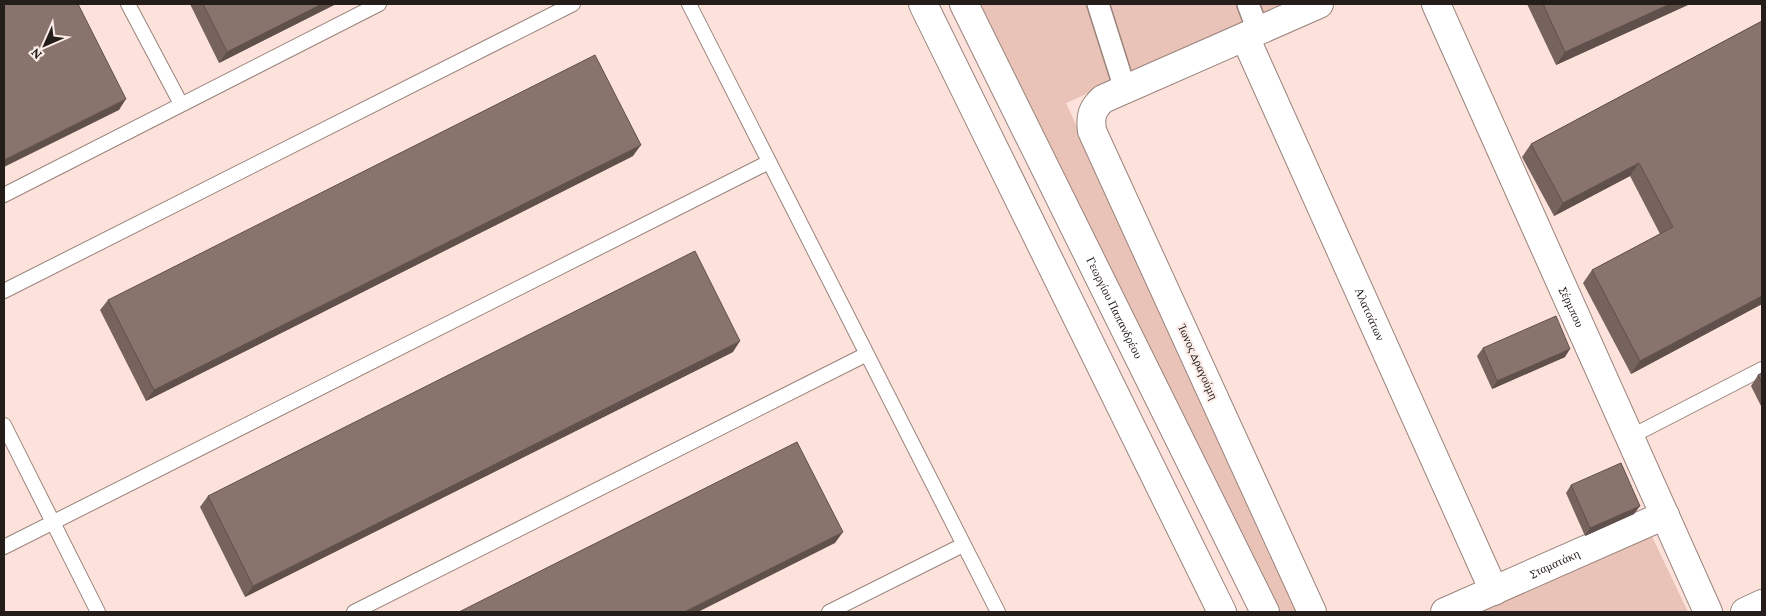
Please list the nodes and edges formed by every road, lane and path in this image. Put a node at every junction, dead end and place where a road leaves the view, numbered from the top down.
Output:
1 (128, 4) edge
2 (379, 4) edge
3 (574, 4) edge
4 (689, 4) edge
5 (924, 4) edge
6 (964, 4) edge
7 (1098, 4) edge
8 (1248, 4) edge
9 (1319, 4) edge
10 (1436, 4) edge
11 (1251, 34) junction
12 (1125, 89) junction
13 (181, 104) junction
14 (769, 162) junction
15 (4, 195) edge
16 (4, 291) edge
17 (867, 354) junction
18 (1762, 369) edge
19 (4, 425) edge
20 (1630, 437) junction
21 (1665, 515) junction
22 (53, 522) junction
23 (963, 545) junction
24 (4, 547) edge
25 (1494, 591) junction
26 (1762, 604) edge
27 (98, 612) edge
28 (354, 612) edge
29 (829, 612) edge
30 (998, 612) edge
31 (1222, 612) edge
32 (1265, 612) edge
33 (1312, 612) edge
34 (1445, 612) edge
35 (1708, 612) edge
36 (1745, 612) edge

1 - 13 lane
2 - 13 lane
3 - 16 lane
4 - 14 lane
5 - 31 street
6 - 32 street, Γεωργίου Παπανδρέου
7 - 12 street
8 - 11 street
9 - 11 street
10 - 20 street, Σέρμπου
11 - 12 street
11 - 25 street, Αλατσάτων
12 - 33 street, Ίωνος Δραγούμη
13 - 15 lane
14 - 17 lane
14 - 22 lane
17 - 23 lane
17 - 28 lane
18 - 20 lane
19 - 22 lane
20 - 21 street, Σέρμπου
21 - 25 street, Σταματάκη
21 - 35 street, Σέρμπου
22 - 24 lane
22 - 27 lane
23 - 29 lane
23 - 30 lane
25 - 34 street, Σταματάκη
26 - 36 street

